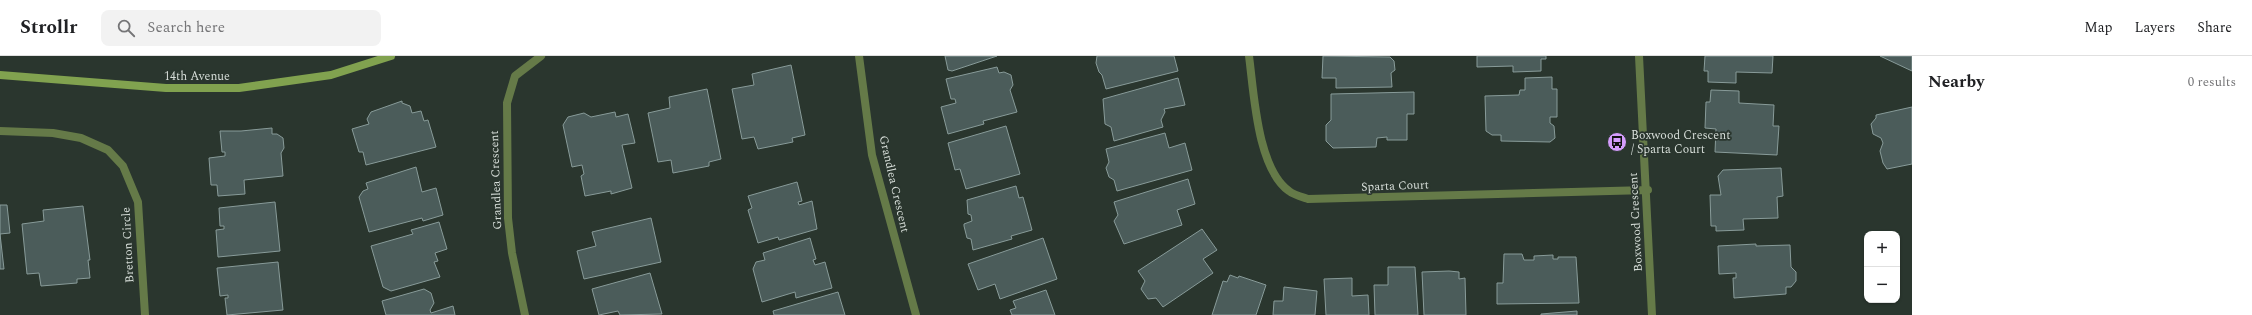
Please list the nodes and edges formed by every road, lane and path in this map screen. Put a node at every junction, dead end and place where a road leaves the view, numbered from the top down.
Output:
1 (392, 56) edge
2 (541, 56) edge
3 (859, 56) edge
4 (1248, 56) edge
5 (1639, 56) edge
6 (0, 75) edge
7 (0, 130) edge
8 (1648, 190) junction
9 (145, 315) edge
10 (525, 315) edge
11 (916, 315) edge
12 (1652, 315) edge

1 - 6 main road, 14th Avenue
2 - 10 street, Grandlea Crescent
3 - 11 street, Grandlea Crescent
4 - 8 street, Sparta Court
5 - 8 street, Boxwood Crescent
7 - 9 street, Bretton Circle
8 - 12 street, Boxwood Crescent

